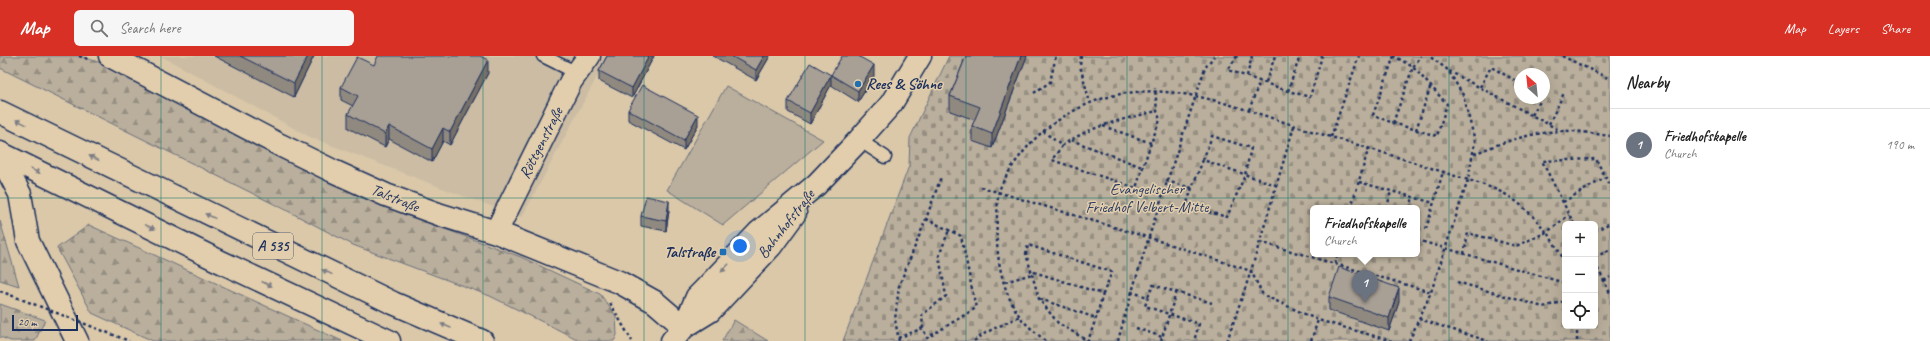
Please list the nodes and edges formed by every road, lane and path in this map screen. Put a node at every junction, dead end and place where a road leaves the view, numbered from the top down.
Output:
1 (110, 56) edge
2 (542, 56) edge
3 (920, 56) edge
4 (1056, 56) edge
5 (1081, 56) edge
6 (1214, 56) edge
7 (1237, 56) edge
8 (1252, 56) edge
9 (1275, 56) edge
10 (1300, 56) edge
11 (1322, 56) edge
12 (1359, 56) edge
13 (1394, 56) edge
14 (1421, 56) edge
15 (1429, 56) edge
16 (1562, 56) edge
17 (583, 65) edge
18 (1413, 67) junction
19 (1448, 70) junction
20 (1247, 76) junction
21 (1610, 79) edge
22 (1514, 80) edge
23 (1260, 81) junction
24 (1266, 82) junction
25 (1431, 85) junction
26 (1480, 87) junction
27 (1140, 88) dead end
28 (1155, 88) junction
29 (1161, 88) dead end
30 (1174, 88) dead end
31 (1288, 91) junction
32 (1034, 93) dead end
33 (1564, 93) dead end
34 (1197, 94) junction
35 (1096, 97) dead end
36 (1090, 99) junction
37 (1538, 104) edge
38 (1249, 110) junction
39 (0, 112) edge
40 (1157, 112) junction
41 (1532, 115) junction
42 (1393, 123) junction
43 (1549, 124) junction
44 (1102, 126) junction
45 (1294, 126) junction
46 (1416, 130) junction
47 (1043, 131) junction
48 (1562, 131) junction
49 (1610, 136) edge
50 (1331, 137) junction
51 (859, 140) junction
52 (1071, 140) junction
53 (1151, 143) junction
54 (1062, 146) junction
55 (1369, 147) junction
56 (1474, 154) junction
57 (0, 155) edge
58 (885, 157) dead end
59 (1204, 160) junction
60 (1142, 167) junction
61 (1443, 172) junction
62 (1610, 174) edge
63 (1245, 175) junction
64 (941, 177) dead end
65 (1605, 178) junction
66 (1166, 180) junction
67 (1468, 180) junction
68 (1359, 182) junction
69 (1276, 185) junction
70 (981, 187) dead end
71 (1610, 187) edge
72 (1192, 188) junction
73 (1392, 191) junction
74 (999, 192) junction
75 (1413, 197) junction
76 (1563, 202) junction
77 (1434, 203) junction
78 (1352, 205) edge
79 (1388, 205) edge
80 (1411, 205) edge
81 (1569, 215) junction
82 (926, 219) junction
83 (1572, 221) edge
84 (1610, 223) edge
85 (1426, 228) dead end
86 (1598, 229) edge
87 (949, 230) junction
88 (496, 232) junction
89 (1547, 232) junction
90 (1150, 238) junction
91 (1420, 241) edge
92 (1260, 242) junction
93 (1446, 248) junction
94 (1610, 250) edge
95 (1464, 254) junction
96 (1598, 256) edge
97 (1310, 257) edge
98 (1311, 257) edge
99 (1337, 257) edge
100 (1562, 257) edge
101 (1335, 264) junction
102 (1598, 269) edge
103 (1251, 271) junction
104 (1031, 273) junction
105 (1610, 277) edge
106 (1604, 280) junction
107 (1005, 282) junction
108 (1458, 282) dead end
109 (1562, 282) edge
110 (0, 291) edge
111 (1131, 292) junction
112 (1431, 292) junction
113 (1176, 293) junction
114 (1610, 293) edge
115 (1103, 294) junction
116 (1148, 297) junction
117 (1039, 299) junction
118 (1562, 302) edge
119 (1212, 303) dead end
120 (1169, 314) junction
121 (1020, 316) junction
122 (1096, 318) junction
123 (1419, 319) junction
124 (1318, 320) junction
125 (923, 328) junction
126 (1136, 328) dead end
127 (1577, 329) edge
128 (678, 334) edge
129 (1162, 337) junction
130 (899, 340) edge
131 (77, 341) edge
132 (129, 341) edge
133 (389, 341) edge
134 (482, 341) edge
135 (974, 341) edge
136 (1045, 341) edge
137 (1087, 341) edge
138 (1118, 341) edge
139 (1161, 341) edge
140 (1194, 341) edge
141 (1227, 341) edge
142 (1311, 341) edge
143 (1392, 341) edge
144 (1409, 341) edge
145 (1488, 341) edge
146 (1577, 341) edge

1 - 88 main road, Talstraße
2 - 17 lane
3 - 51 main road, Bahnhofstraße
4 - 32 path
5 - 36 path
6 - 34 path
7 - 20 path
8 - 20 path
9 - 24 path
10 - 31 path
11 - 31 path
12 - 50 path
13 - 18 path
13 - 42 path
14 - 18 path
15 - 19 path
16 - 21 path
17 - 88 main road, Röttgenstraße
18 - 25 path
18 - 42 path
19 - 26 path
19 - 56 path
20 - 23 path
22 - 26 path
23 - 24 path
23 - 38 path
24 - 31 path
25 - 46 path
25 - 46 path
26 - 41 path
27 - 28 path
28 - 29 path
28 - 40 path
30 - 34 path
33 - 43 path
34 - 38 path
34 - 66 path
35 - 36 path
36 - 47 path
37 - 41 path
38 - 45 path
134 -> 39 main road, A 535
40 - 44 path
40 - 53 path
41 - 43 path
42 - 46 path
43 - 48 path
44 - 52 path
44 - 53 path
45 - 50 path
45 - 69 path
47 - 54 path
47 - 74 path
48 - 49 path
48 - 56 path
50 - 55 path
51 - 58 lane
51 - 128 main road, Bahnhofstraße
52 - 54 path
52 - 60 path
53 - 60 path
54 - 60 path
55 - 61 path
55 - 68 path
56 - 67 path
57 - 131 main road
57 -> 133 main road, A 535
59 - 63 path
59 - 63 path
59 - 72 path
61 - 67 path
61 - 77 path
62 - 65 path
63 - 69 path
63 - 72 path
64 - 82 path
65 - 71 path
65 - 76 path
65 - 76 path
66 - 72 path
66 - 90 path
67 - 89 path
67 - 93 path
68 - 73 path
68 - 78 path
69 - 92 path
70 - 74 path
73 - 75 path
73 - 79 path
74 - 90 path
74 - 107 path
75 - 77 path
75 - 80 path
76 - 81 path
77 - 85 path
81 - 83 path
81 - 89 path
82 - 87 path
82 - 130 path
84 - 86 path
87 - 125 path
87 - 125 path
88 - 128 main road, Talstraße
89 - 95 path
89 - 100 path
90 - 103 path
90 - 111 path
91 - 93 path
92 - 97 path
92 - 103 path
93 - 95 path
93 - 112 path
94 - 96 path
95 - 109 path
98 - 101 path
99 - 101 path
101 - 112 path
102 - 106 path
103 - 124 path
103 - 141 path
104 - 107 path
104 - 115 path
104 - 115 path
104 - 117 path
105 - 106 path
106 - 114 path
107 - 121 path
108 - 118 path
110 - 132 path, bridge
111 - 116 path
111 - 138 path
112 - 123 path
113 - 116 path
113 - 119 path
113 - 120 path
115 - 122 path
116 - 120 path
117 - 122 path
117 - 137 path
120 - 129 path
120 - 140 path
121 - 135 path
121 - 136 path
122 - 137 path
123 - 144 path
123 - 145 path
124 - 142 path
124 - 143 path
125 - 130 path
126 - 129 path
127 - 146 path
129 - 139 path

